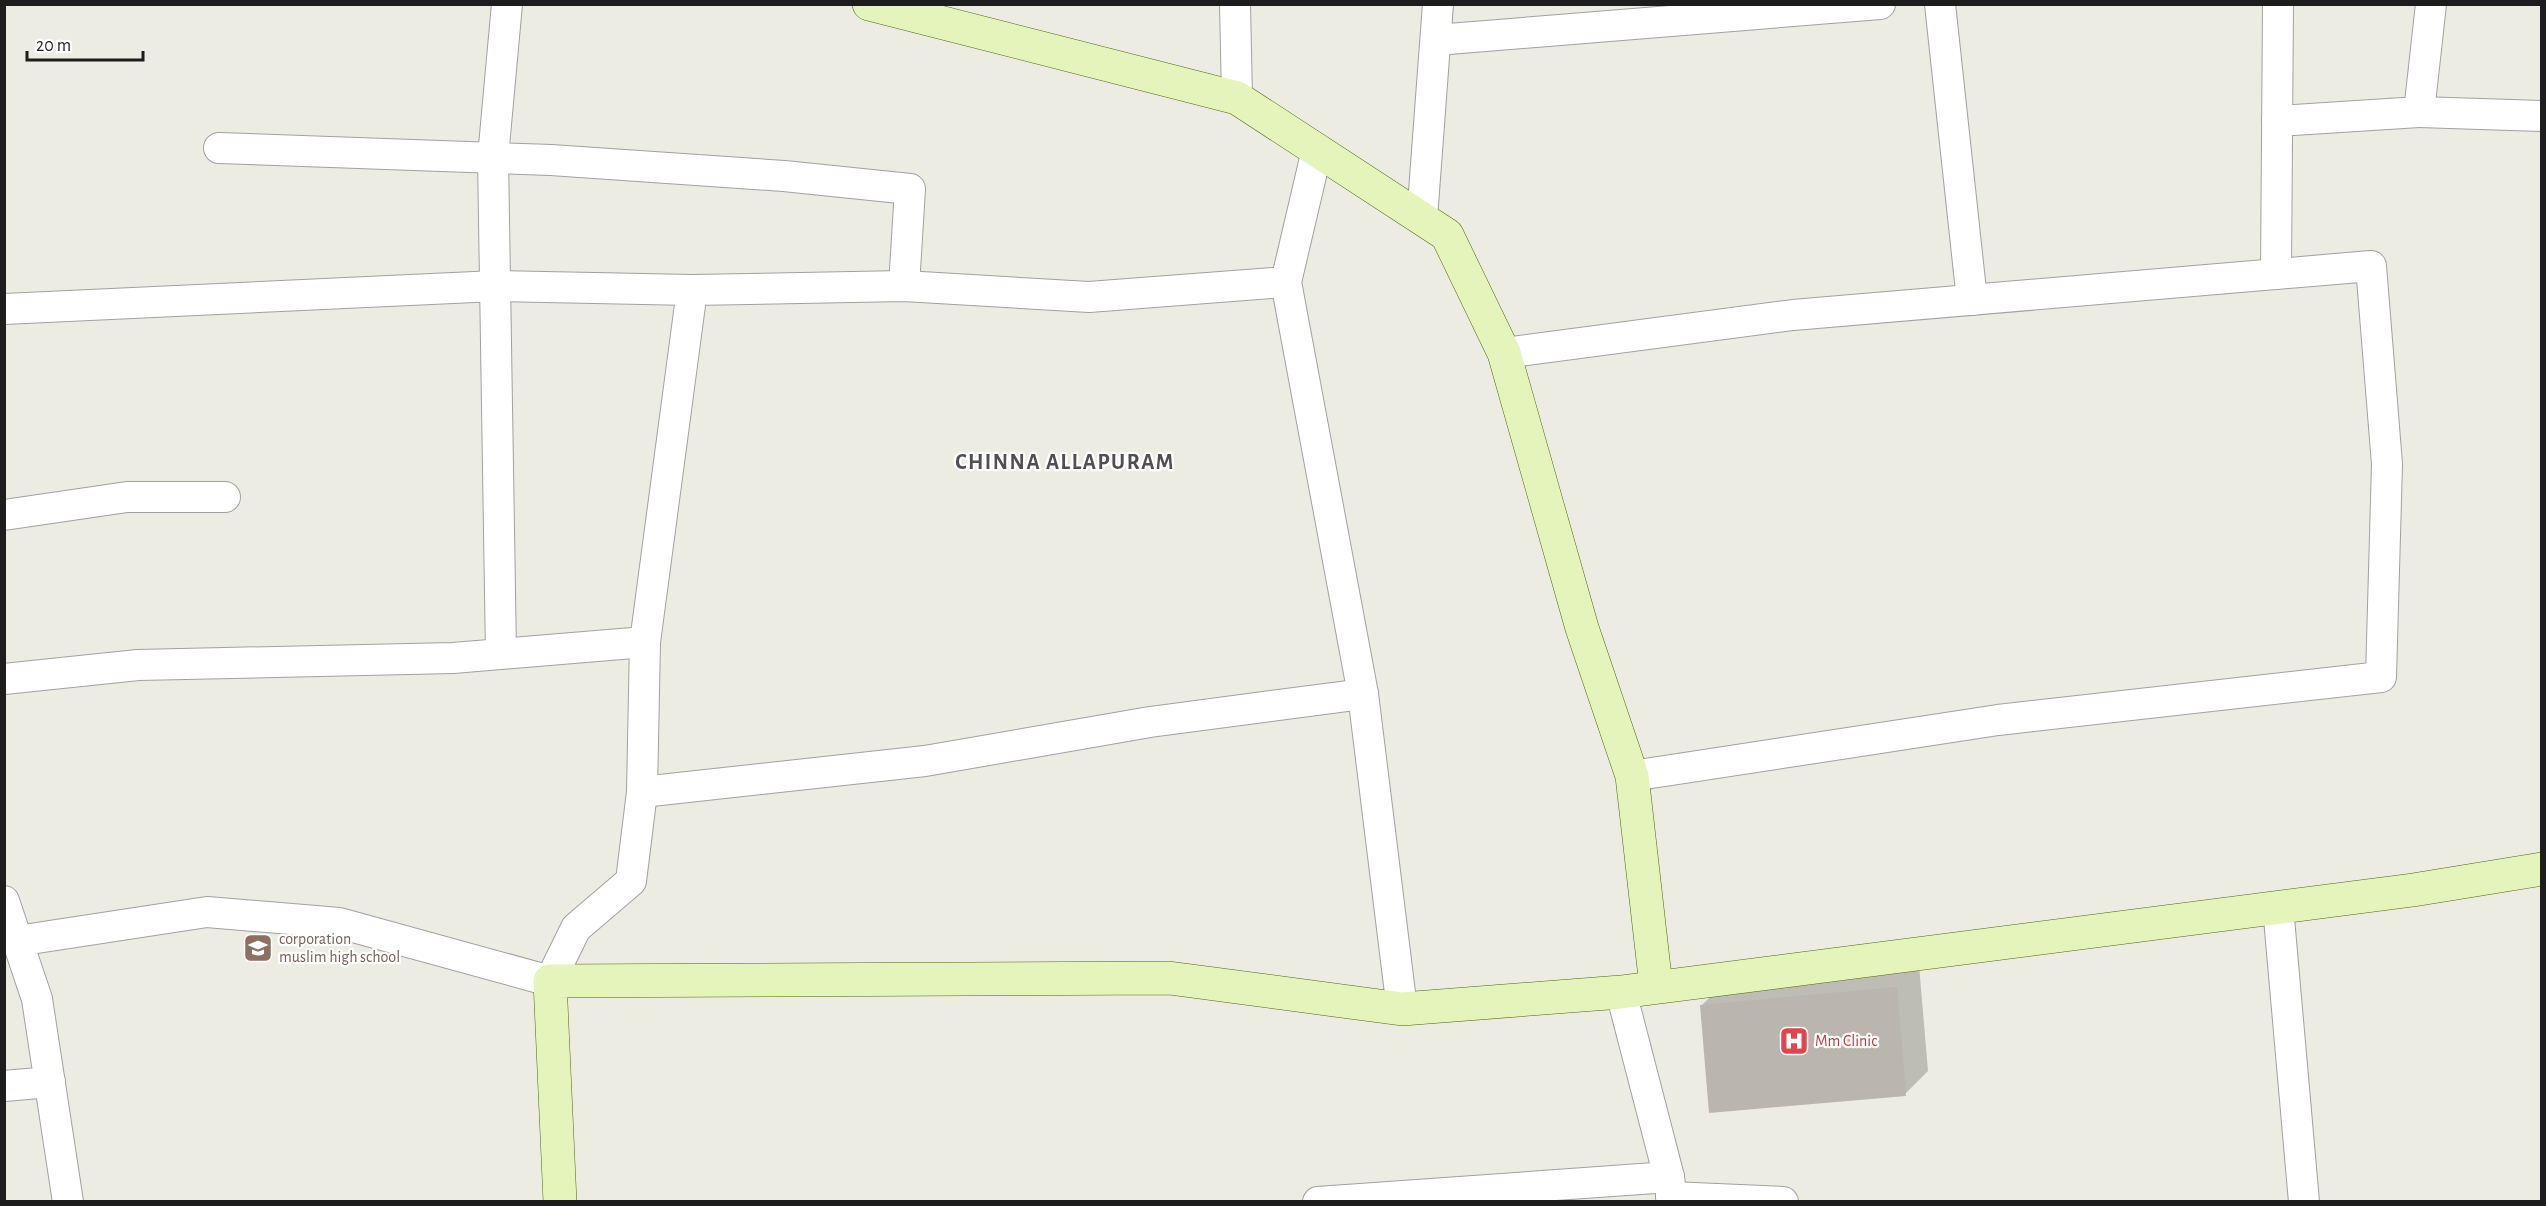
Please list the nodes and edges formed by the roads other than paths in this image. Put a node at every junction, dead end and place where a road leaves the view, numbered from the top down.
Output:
1 (507, 4) edge
2 (869, 4) edge
3 (1235, 4) edge
4 (1438, 4) edge
5 (1880, 4) edge
6 (1940, 4) edge
7 (2278, 4) edge
8 (2431, 4) edge
9 (1436, 40) junction
10 (1237, 98) junction
11 (2419, 112) junction
12 (2541, 116) edge
13 (2277, 121) junction
14 (219, 148) dead end
15 (1317, 150) junction
16 (493, 158) junction
17 (1422, 218) junction
18 (2276, 274) junction
19 (1286, 282) junction
20 (496, 286) junction
21 (904, 286) junction
22 (692, 290) junction
23 (1972, 300) junction
24 (4, 309) edge
25 (1504, 353) junction
26 (225, 497) dead end
27 (4, 514) edge
28 (645, 642) junction
29 (501, 654) junction
30 (4, 679) edge
31 (1363, 694) junction
32 (1632, 776) junction
33 (642, 792) junction
34 (2541, 868) edge
35 (4, 902) edge
36 (2278, 907) junction
37 (17, 941) junction
38 (550, 981) junction
39 (1656, 986) junction
40 (1621, 992) junction
41 (1402, 1009) junction
42 (50, 1082) junction
43 (4, 1086) edge
44 (1671, 1192) edge
45 (1352, 1200) edge
46 (68, 1202) edge
47 (560, 1202) edge
48 (1318, 1202) edge
49 (1783, 1202) edge
50 (2304, 1202) edge

1 - 16 street
2 - 10 street
3 - 10 street
4 - 9 street
5 - 9 street
6 - 23 street
7 - 13 street
8 - 11 street
9 - 17 street
10 - 15 street
11 - 12 street
11 - 13 street
13 - 18 street
14 - 16 street
15 - 17 street
15 - 19 street
16 - 20 street
16 - 21 street
17 - 25 street
18 - 23 street
18 - 32 street
19 - 21 street
19 - 31 street
20 - 22 street
20 - 24 street
20 - 29 street
21 - 22 street
22 - 28 street
23 - 25 street
25 - 32 street
26 - 27 street
28 - 29 street
28 - 33 street
29 - 30 street
31 - 33 street
31 - 41 street
32 - 39 street
33 - 38 street
34 - 36 street
35 - 37 street
36 - 39 street
36 - 50 street
37 - 38 street
37 - 42 street
38 - 41 street
38 - 47 street
39 - 40 street
40 - 41 street
40 - 44 street
42 - 43 street
42 - 46 street
44 - 45 street
44 - 49 street
45 - 48 street

